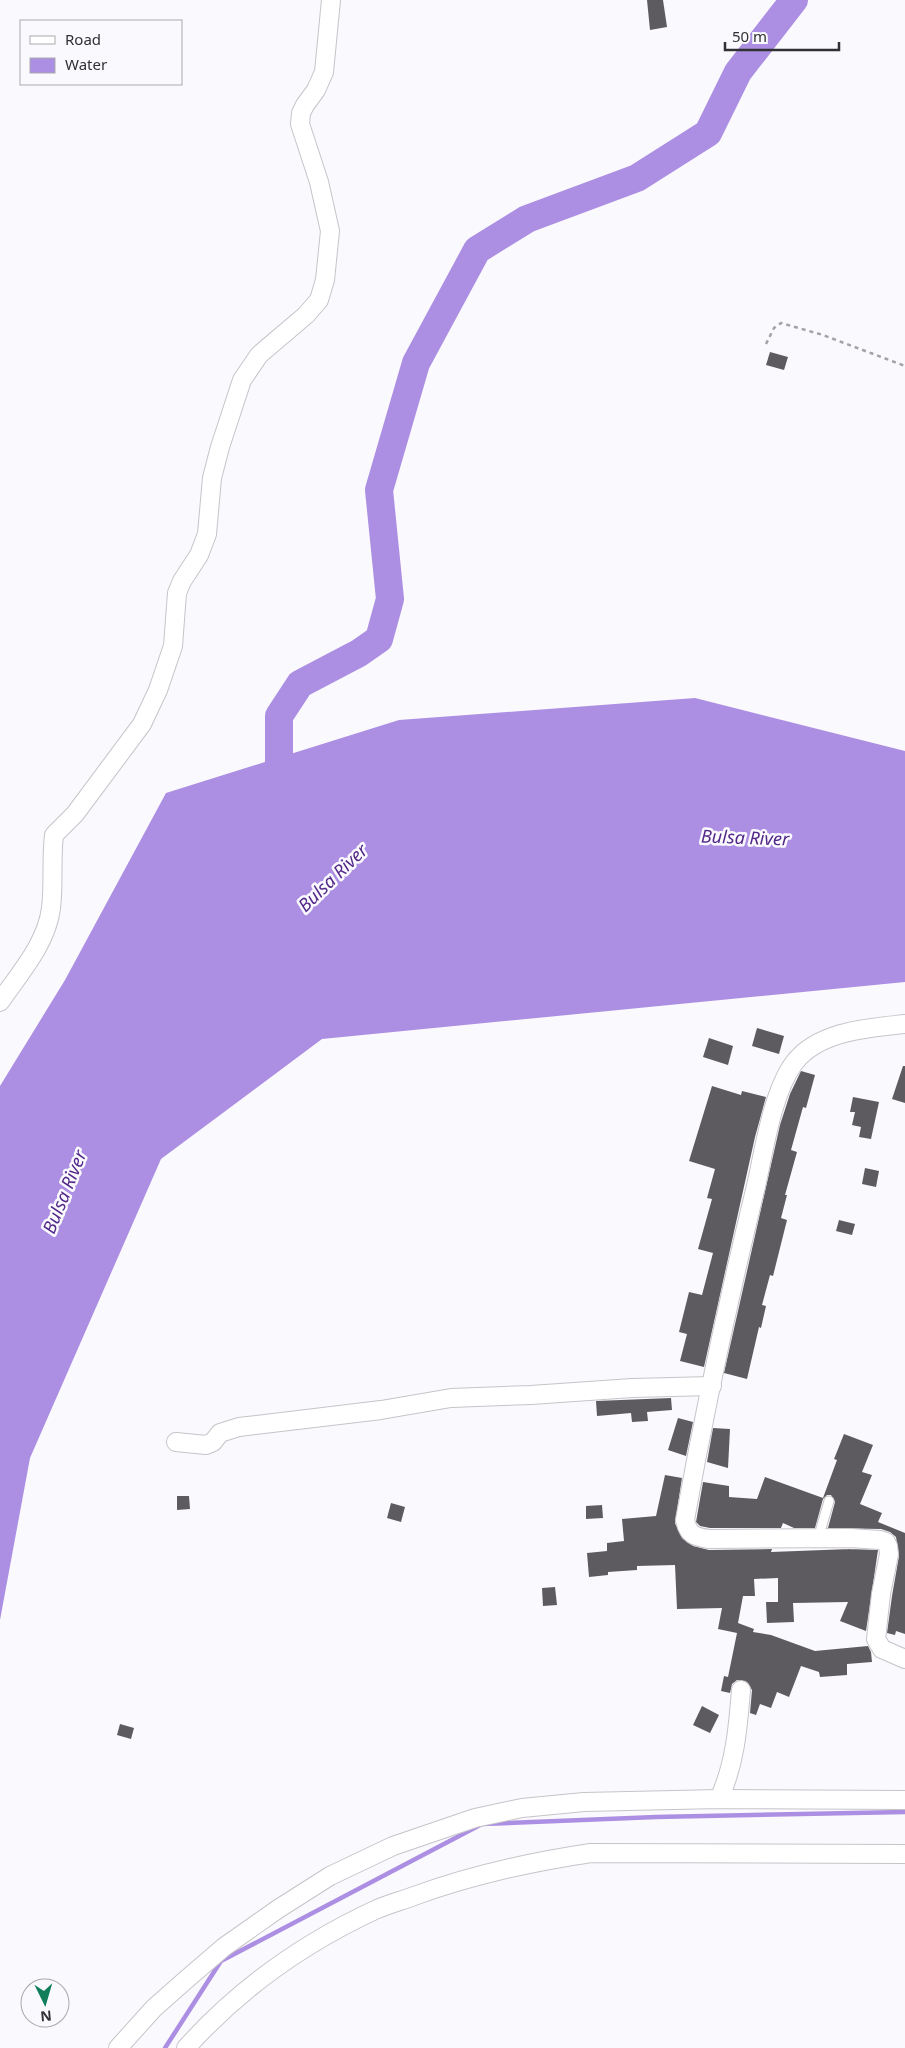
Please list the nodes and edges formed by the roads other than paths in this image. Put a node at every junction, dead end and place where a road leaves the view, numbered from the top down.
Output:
1 (331, 0) edge
2 (0, 1002) edge
3 (905, 1024) edge
4 (712, 1386) junction
5 (176, 1442) dead end
6 (829, 1501) dead end
7 (818, 1539) junction
8 (905, 1659) edge
9 (741, 1690) dead end
10 (719, 1799) junction
11 (905, 1800) edge
12 (905, 1854) edge
13 (118, 2048) edge
14 (186, 2048) edge

1 - 2 street
3 - 4 street
4 - 5 street
4 - 7 street
6 - 7 lane
7 - 8 street
9 - 10 street
10 - 11 street
10 - 13 street
12 - 14 street

